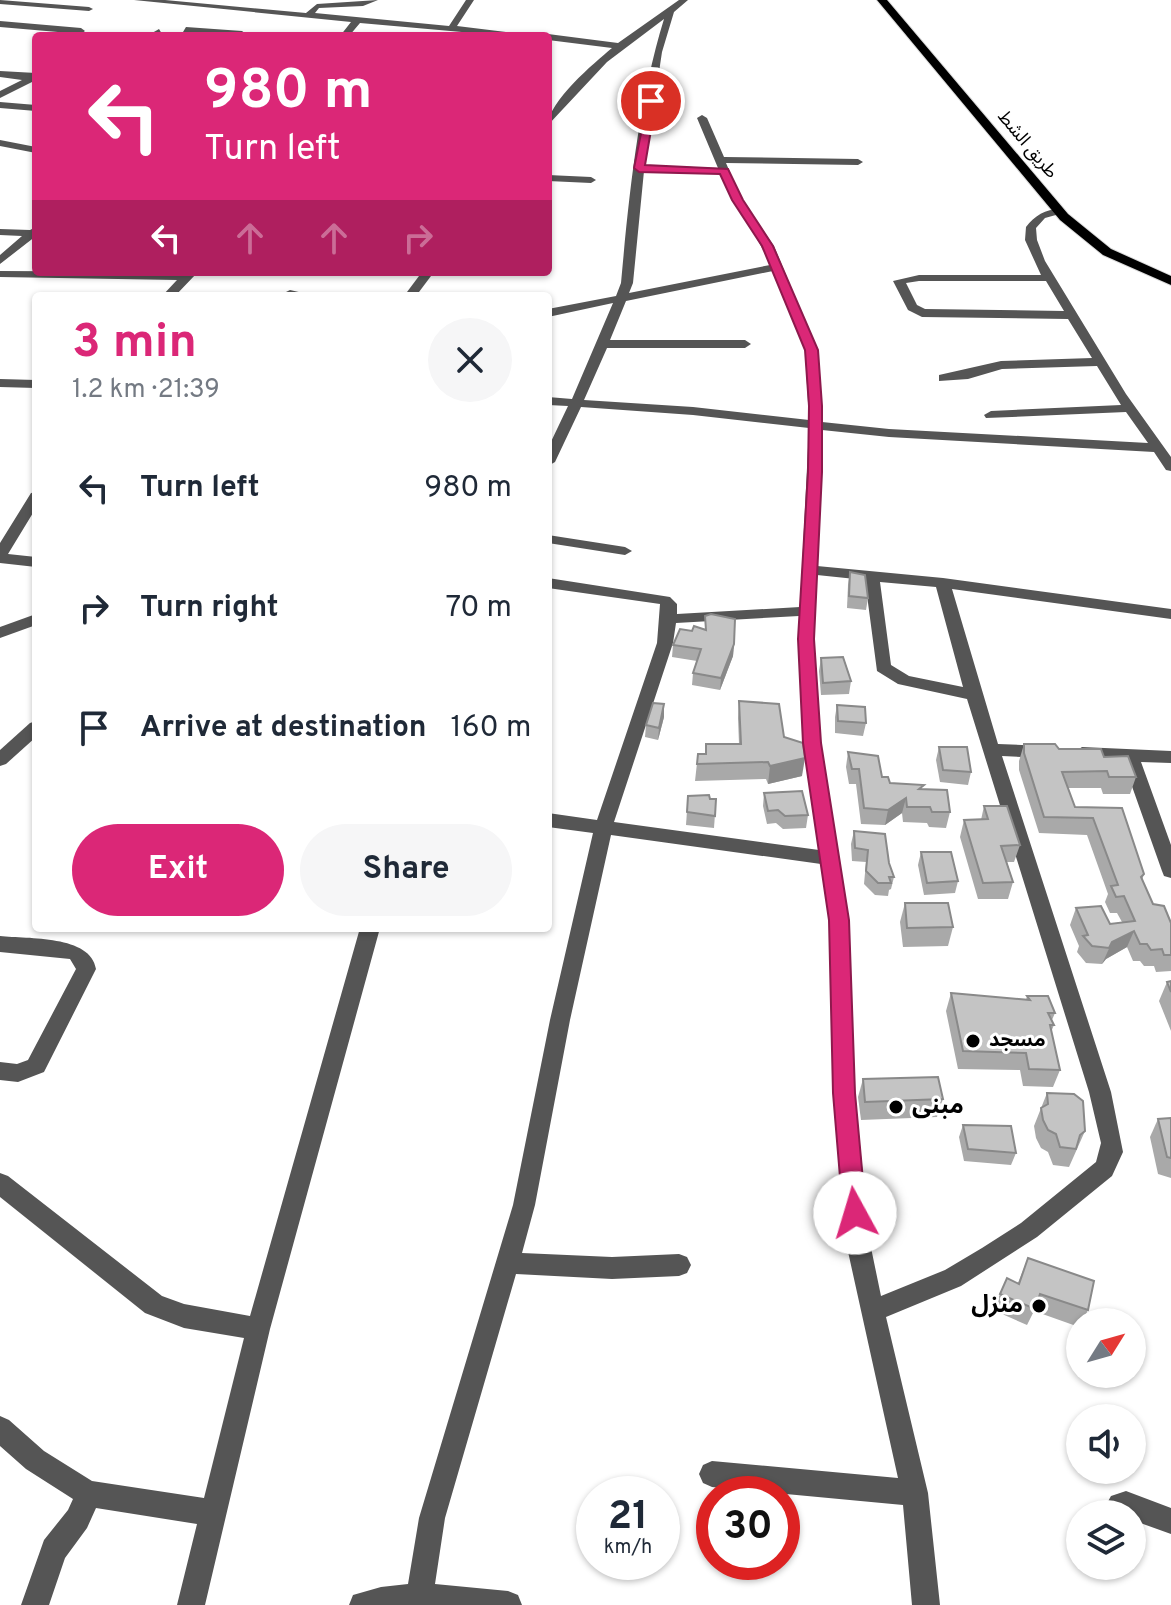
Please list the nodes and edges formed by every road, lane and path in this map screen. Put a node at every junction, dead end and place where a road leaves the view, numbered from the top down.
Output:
1 (96, 0) edge
2 (138, 0) edge
3 (241, 0) edge
4 (374, 0) edge
5 (471, 0) edge
6 (481, 0) edge
7 (882, 0) edge
8 (0, 2) edge
9 (281, 2) dead end
10 (677, 3) edge
11 (89, 9) junction
12 (255, 11) junction
13 (267, 12) junction
14 (309, 15) junction
15 (358, 19) junction
16 (0, 24) edge
17 (452, 27) junction
18 (186, 30) dead end
19 (70, 32) edge
20 (79, 32) edge
21 (208, 32) edge
22 (245, 32) edge
23 (347, 32) edge
24 (499, 32) edge
25 (552, 38) edge
26 (602, 44) junction
27 (619, 46) junction
28 (552, 49) edge
29 (0, 74) edge
30 (32, 77) edge
31 (32, 78) edge
32 (0, 95) edge
33 (0, 105) edge
34 (32, 108) edge
35 (552, 118) edge
36 (702, 118) dead end
37 (0, 143) edge
38 (32, 149) edge
39 (858, 162) dead end
40 (721, 166) junction
41 (639, 168) junction
42 (552, 178) edge
43 (591, 180) dead end
44 (1059, 211) junction
45 (0, 232) edge
46 (32, 232) edge
47 (32, 234) edge
48 (0, 261) edge
49 (776, 267) junction
50 (0, 274) edge
51 (32, 274) edge
52 (187, 276) edge
53 (1048, 278) junction
54 (1171, 281) edge
55 (172, 292) edge
56 (622, 298) junction
57 (552, 312) edge
58 (1070, 315) junction
59 (603, 344) junction
60 (745, 344) dead end
61 (1100, 362) junction
62 (944, 378) dead end
63 (0, 383) edge
64 (32, 384) edge
65 (552, 401) edge
66 (576, 402) junction
67 (1130, 408) junction
68 (991, 415) dead end
69 (814, 425) junction
70 (1158, 448) junction
71 (552, 453) edge
72 (1171, 467) edge
73 (32, 503) edge
74 (552, 540) edge
75 (625, 551) dead end
76 (0, 557) edge
77 (32, 561) edge
78 (808, 570) junction
79 (872, 576) junction
80 (943, 583) junction
81 (552, 584) edge
82 (806, 611) junction
83 (1171, 614) edge
84 (669, 619) junction
85 (32, 621) edge
86 (0, 633) edge
87 (975, 695) junction
88 (32, 731) edge
89 (994, 750) junction
90 (1130, 756) junction
91 (1171, 757) edge
92 (0, 760) edge
93 (552, 821) edge
94 (603, 828) junction
95 (828, 858) junction
96 (1171, 871) edge
97 (369, 932) edge
98 (0, 944) edge
99 (0, 1071) edge
100 (0, 1183) edge
101 (508, 1263) junction
102 (679, 1265) dead end
103 (872, 1311) junction
104 (258, 1329) junction
105 (0, 1429) edge
106 (712, 1474) dead end
107 (915, 1493) junction
108 (88, 1494) junction
109 (1146, 1512) edge
110 (213, 1513) junction
111 (1171, 1521) edge
112 (419, 1601) edge
113 (35, 1605) edge
114 (191, 1605) edge
115 (363, 1605) edge
116 (508, 1605) edge
117 (926, 1605) edge

1 - 11 street
2 - 12 street
3 - 12 street
4 - 14 street
5 - 6 street
5 - 17 street
7 - 44 main road, طريق الشط
8 - 11 street
9 - 13 street
10 - 27 street
10 - 41 street
11 - 20 street
12 - 13 street
13 - 14 street
13 - 22 street
14 - 15 street
15 - 17 street
15 - 23 street
16 - 19 street
17 - 24 street
18 - 21 street
25 - 26 street
26 - 27 street
26 - 28 street
27 - 35 street
29 - 30 street
31 - 32 street
33 - 34 street
36 - 40 street
37 - 38 street
39 - 40 street
40 - 41 street
40 - 49 street
41 - 56 street
42 - 43 street
44 - 53 street
44 - 54 main road, طريق الشط
45 - 46 street
47 - 48 street
49 - 56 street
49 - 69 street
50 - 51 street
52 - 55 street
53 - 58 street
53 - 58 street
56 - 57 street
56 - 59 street
58 - 61 street
59 - 60 street
59 - 66 street
61 - 62 street
61 - 67 street
63 - 64 street
65 - 66 street
66 - 69 street
66 - 71 street
67 - 68 street
67 - 70 street
69 - 70 street
69 - 78 street
70 - 72 street
73 - 76 street
74 - 75 street
76 - 77 street
78 - 79 street
78 - 82 street
79 - 80 street
79 - 87 street
80 - 83 street
80 - 87 street
81 - 84 street
82 - 84 street
82 - 95 street
84 - 94 street
85 - 86 street
87 - 89 street
88 - 92 street
89 - 90 street
89 - 103 street
90 - 91 street
90 - 96 street
93 - 94 street
94 - 95 street
94 - 101 street
95 - 103 street
97 - 104 street
98 - 99 street
100 - 104 street
101 - 102 street
101 - 112 street
103 - 107 street
104 - 110 street
105 - 108 street
106 - 107 street
107 - 117 street
108 - 110 street
108 - 113 street
109 - 111 street
110 - 114 street
112 - 115 street
112 - 116 street

